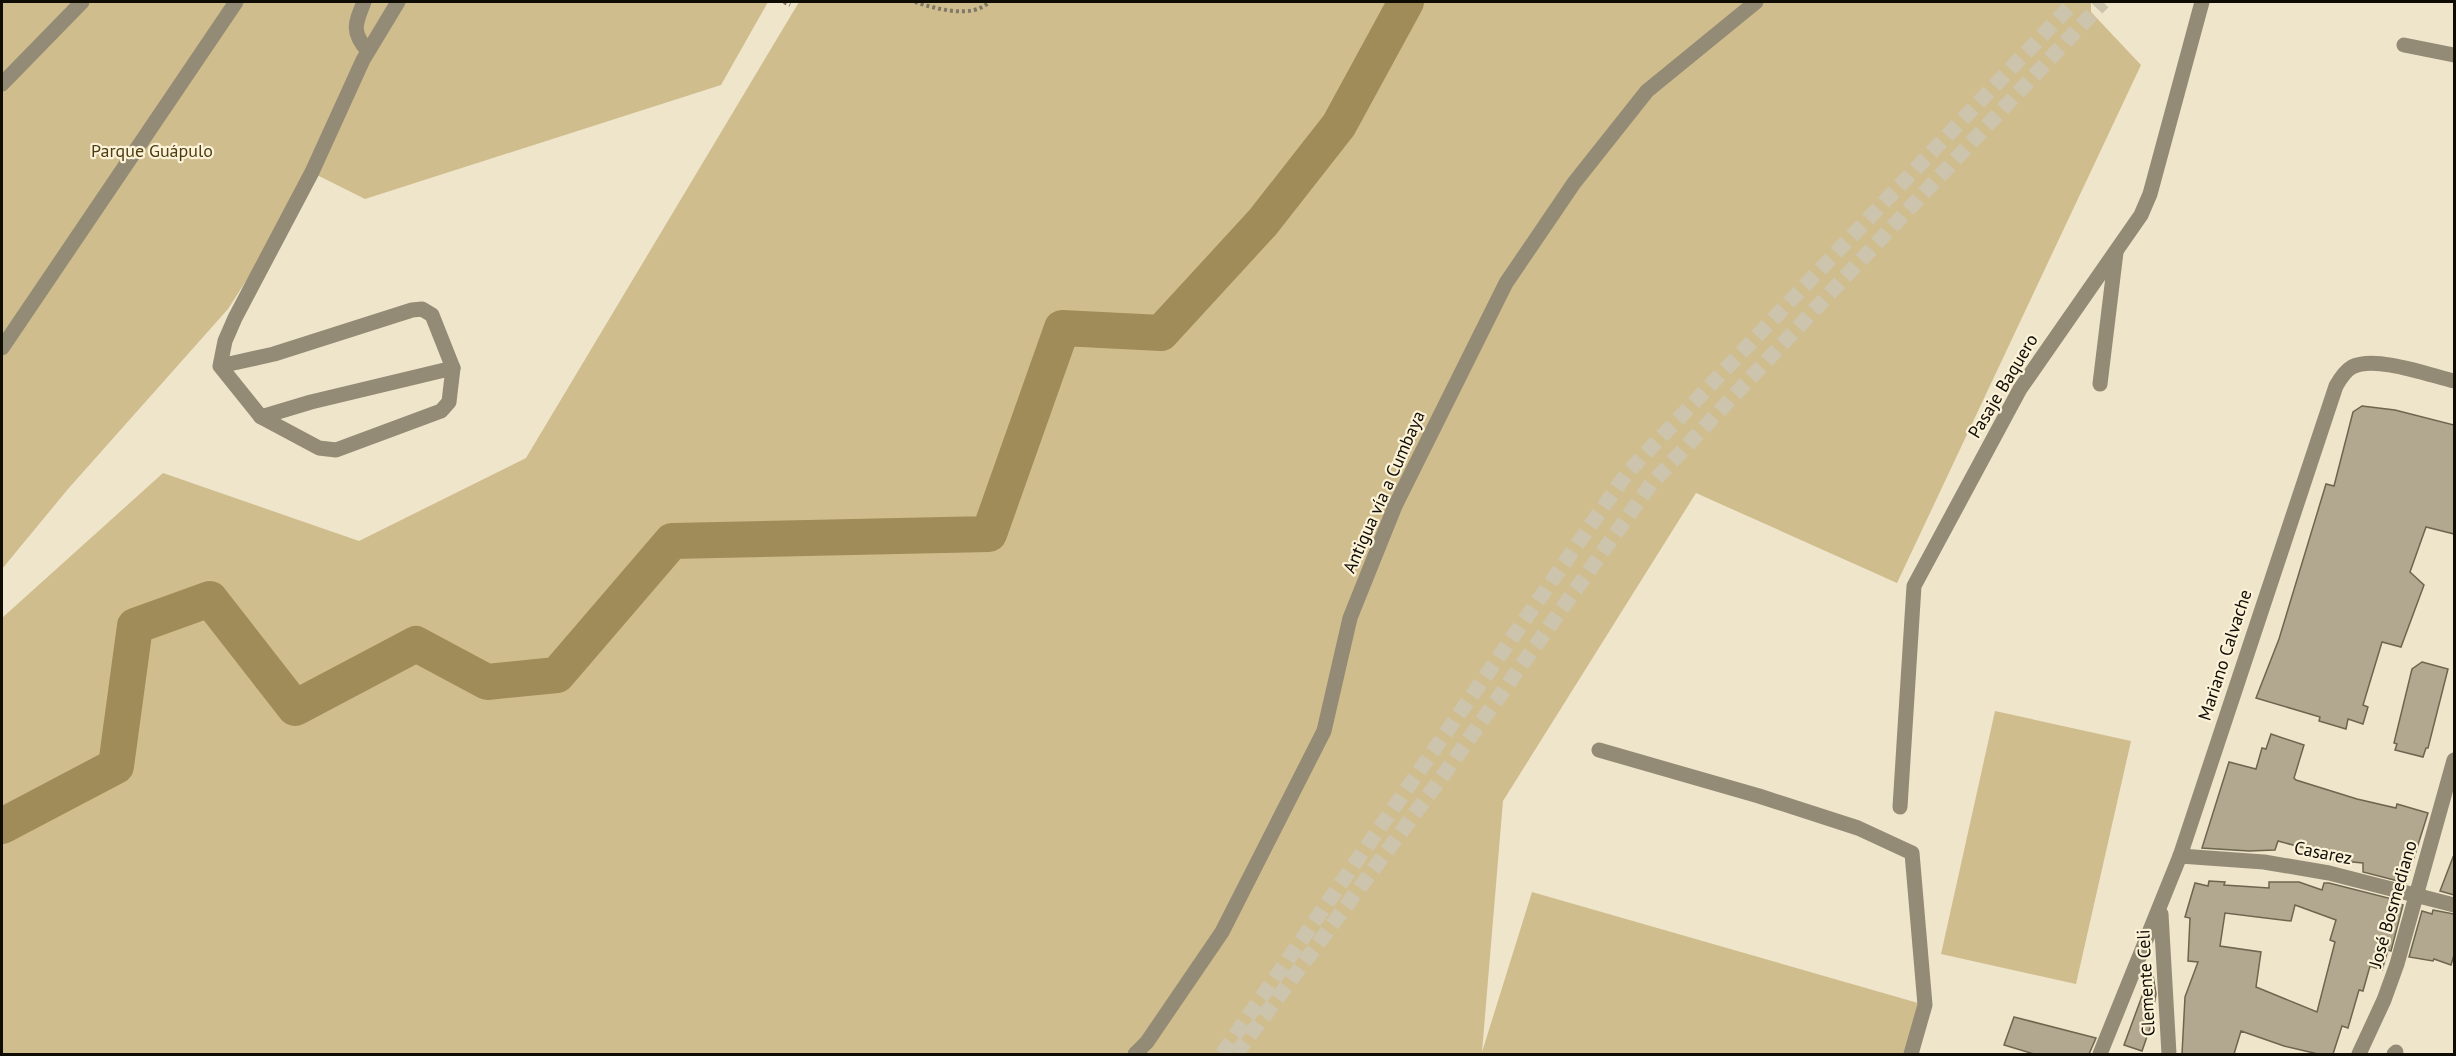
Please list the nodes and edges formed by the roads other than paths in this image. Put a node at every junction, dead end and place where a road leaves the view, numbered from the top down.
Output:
1 (82, 2) edge
2 (236, 2) edge
3 (364, 2) edge
4 (398, 2) edge
5 (1756, 2) edge
6 (2202, 2) edge
7 (2404, 45) dead end
8 (368, 51) junction
9 (2454, 55) edge
10 (2, 84) edge
11 (2116, 249) junction
12 (2, 348) edge
13 (220, 366) junction
14 (453, 368) junction
15 (2454, 381) edge
16 (2100, 384) dead end
17 (261, 417) junction
18 (1599, 750) dead end
19 (2454, 760) edge
20 (1900, 807) dead end
21 (2180, 856) junction
22 (2415, 895) junction
23 (2454, 905) edge
24 (2161, 909) junction
25 (1135, 1054) edge
26 (1912, 1054) edge
27 (2100, 1054) edge
28 (2169, 1054) edge
29 (2359, 1054) edge

1 - 10 street
2 - 12 street
3 - 8 street
4 - 8 street
5 - 25 street, Antigua vía a Cumbaya
6 - 11 street, Pasaje Baquero
7 - 9 street
8 - 13 street
11 - 16 street
11 - 20 street, Pasaje Baquero
13 - 14 street
13 - 17 street
14 - 17 street
14 - 17 street
15 - 21 street, Mariano Calvache
18 - 26 street
19 - 22 street, José Bosmediano
21 - 22 street, Casarez
21 - 24 street, Mariano Calvache
22 - 23 street, Casarez
22 - 29 street, José Bosmediano
24 - 27 street, Mariano Calvache
24 - 28 street, Clemente Celi

